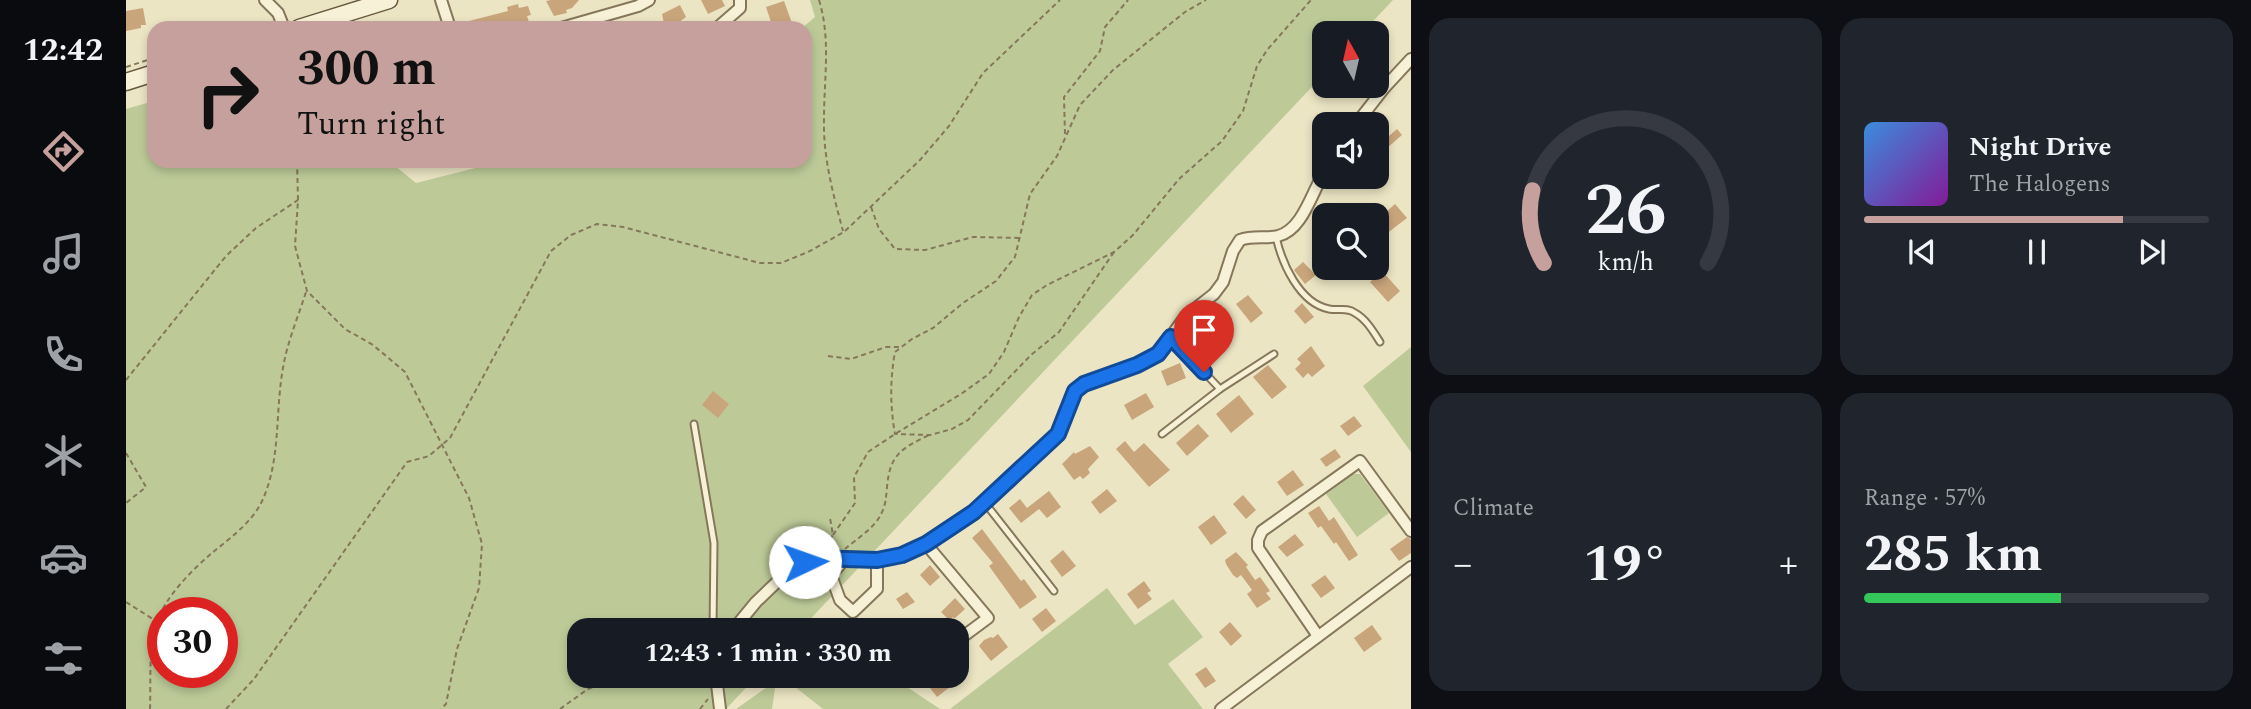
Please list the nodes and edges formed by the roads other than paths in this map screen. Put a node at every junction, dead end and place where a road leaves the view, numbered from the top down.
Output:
1 (265, 0) edge
2 (389, 0) edge
3 (441, 0) edge
4 (649, 0) edge
5 (740, 0) edge
6 (281, 21) edge
7 (322, 21) edge
8 (448, 21) edge
9 (586, 21) edge
10 (724, 21) edge
11 (1411, 59) edge
12 (147, 75) edge
13 (126, 82) edge
14 (1365, 112) edge
15 (1315, 189) edge
16 (1276, 237) junction
17 (1171, 337) junction
18 (1380, 342) dead end
19 (1274, 354) dead end
20 (1220, 389) junction
21 (694, 424) dead end
22 (1162, 435) dead end
23 (985, 503) junction
24 (1411, 531) edge
25 (926, 544) junction
26 (838, 560) junction
27 (877, 560) junction
28 (1411, 567) edge
29 (1054, 591) dead end
30 (713, 618) edge
31 (742, 618) edge
32 (969, 632) edge
33 (1318, 636) junction
34 (717, 688) edge
35 (720, 709) edge
36 (1220, 709) edge

1 - 6 street
2 - 7 main road
3 - 8 street
4 - 9 street
5 - 10 street
11 - 14 street
12 - 13 main road
15 - 16 street
16 - 17 street
16 - 18 lane
17 - 20 lane
17 - 23 street
19 - 20 lane
20 - 22 lane
21 - 30 lane
23 - 25 street
23 - 29 lane
24 - 33 street
25 - 27 street
25 - 32 street
26 - 27 street
26 - 27 street
26 - 31 street
28 - 33 street
33 - 36 street
34 - 35 street

